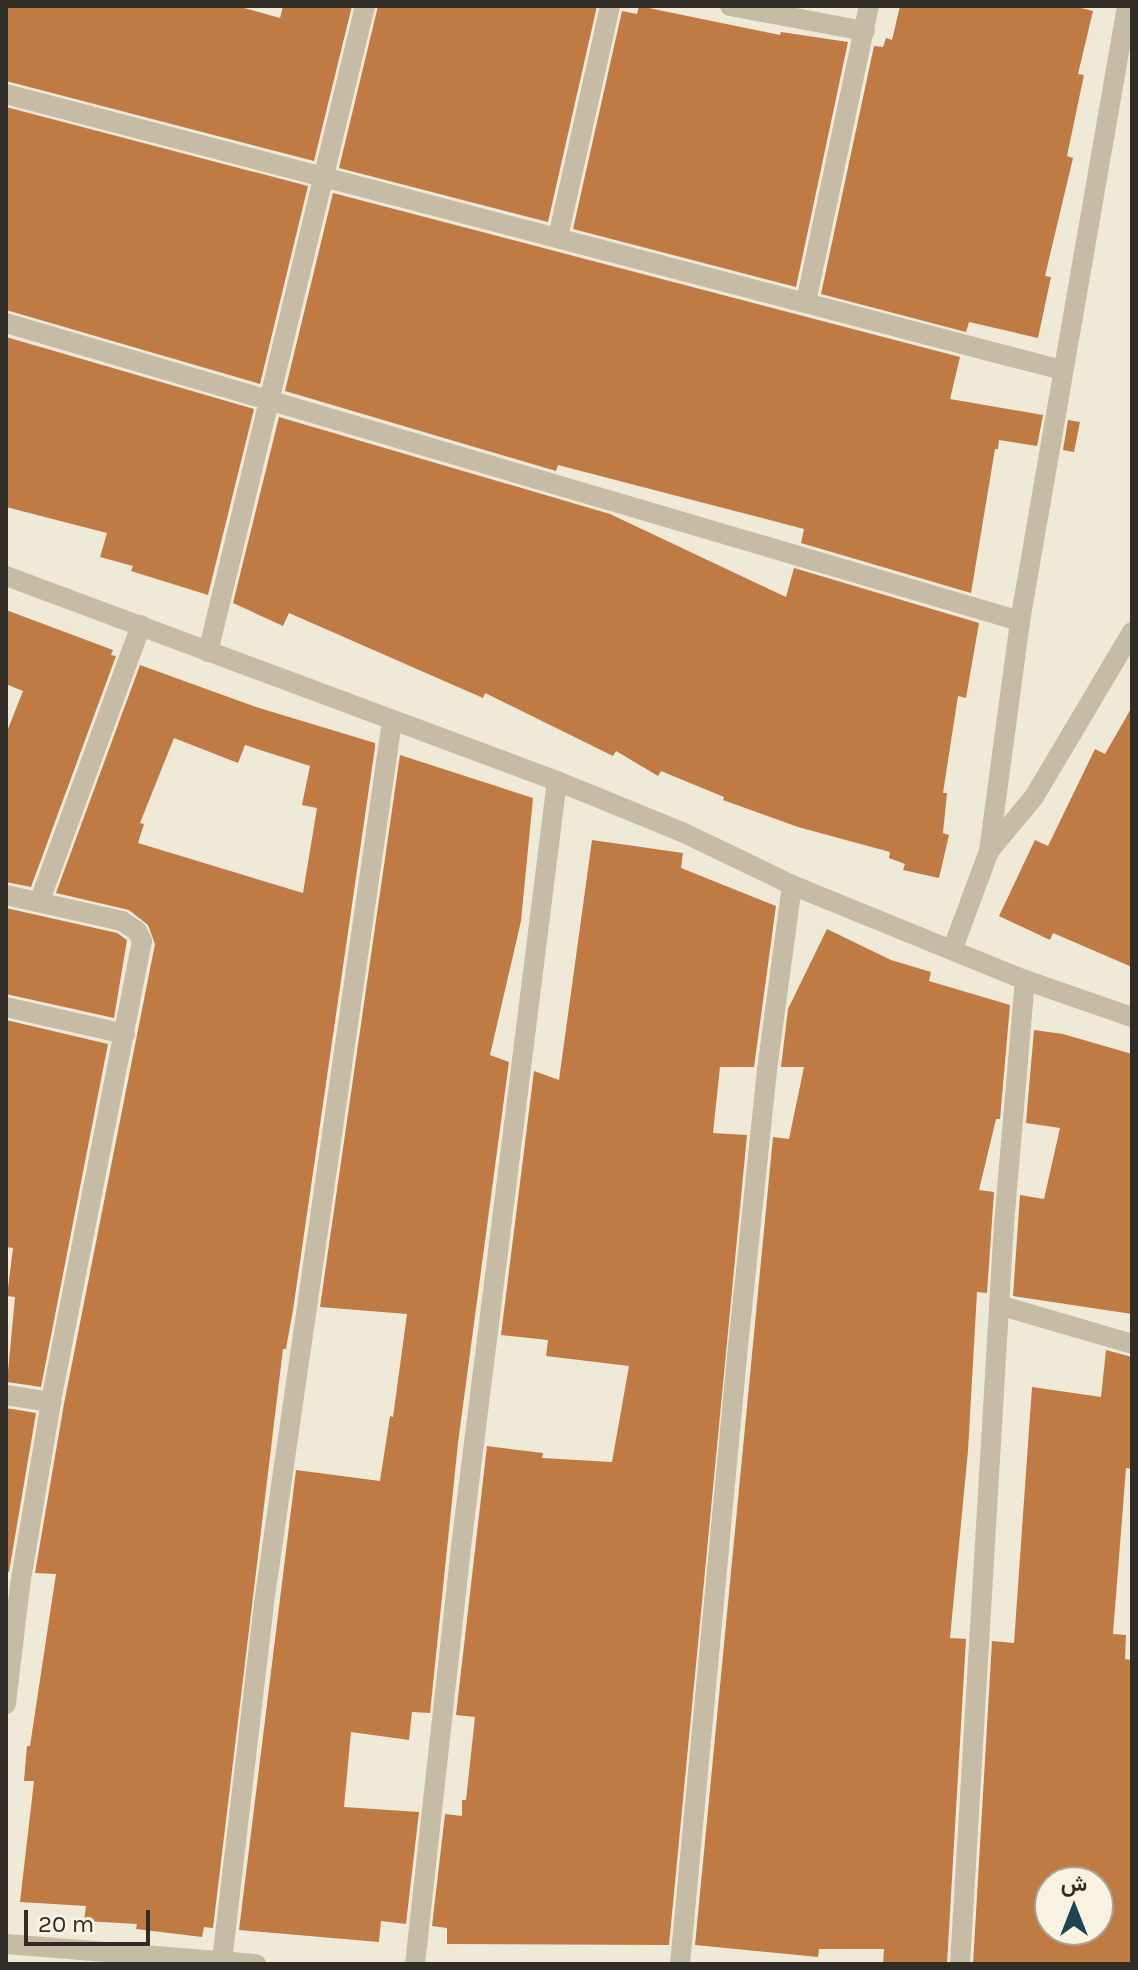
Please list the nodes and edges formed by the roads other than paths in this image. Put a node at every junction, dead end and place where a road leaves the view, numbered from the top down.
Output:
1 (365, 6) edge
2 (610, 6) edge
3 (730, 6) edge
4 (869, 6) edge
5 (1127, 6) edge
6 (865, 31) junction
7 (6, 94) edge
8 (324, 175) junction
9 (558, 237) junction
10 (806, 302) junction
11 (6, 323) edge
12 (1062, 370) junction
13 (271, 400) junction
14 (6, 576) edge
15 (1020, 621) junction
16 (141, 625) junction
17 (1132, 632) edge
18 (208, 652) junction
19 (392, 721) junction
20 (557, 781) junction
21 (989, 851) junction
22 (792, 885) junction
23 (6, 895) edge
24 (40, 900) junction
25 (953, 948) junction
26 (1025, 980) junction
27 (6, 1007) edge
28 (1132, 1017) edge
29 (125, 1034) junction
30 (999, 1305) junction
31 (1132, 1344) edge
32 (6, 1395) edge
33 (51, 1402) junction
34 (13, 1585) edge
35 (6, 1704) edge
36 (6, 1944) edge
37 (222, 1961) junction
38 (256, 1964) edge
39 (415, 1964) edge
40 (680, 1964) edge
41 (960, 1964) edge

1 - 8 street
2 - 9 street
3 - 6 street
4 - 6 street
5 - 12 street
6 - 10 street
7 - 8 street
8 - 9 street
8 - 13 street
9 - 10 street
10 - 12 street
11 - 13 street
12 - 15 street
13 - 15 street
13 - 18 street
14 - 16 street
15 - 21 street
16 - 18 street
16 - 24 street
17 - 21 street
18 - 19 street
19 - 20 street
19 - 37 street
20 - 22 street
20 - 39 street
21 - 25 street
22 - 25 street
22 - 40 street
23 - 24 street
24 - 29 street
25 - 26 street
26 - 28 street
26 - 30 street
27 - 29 street
29 - 33 street
30 - 31 street
30 - 41 street
32 - 33 street
33 - 34 street
34 - 35 street
36 - 37 street
37 - 38 street

